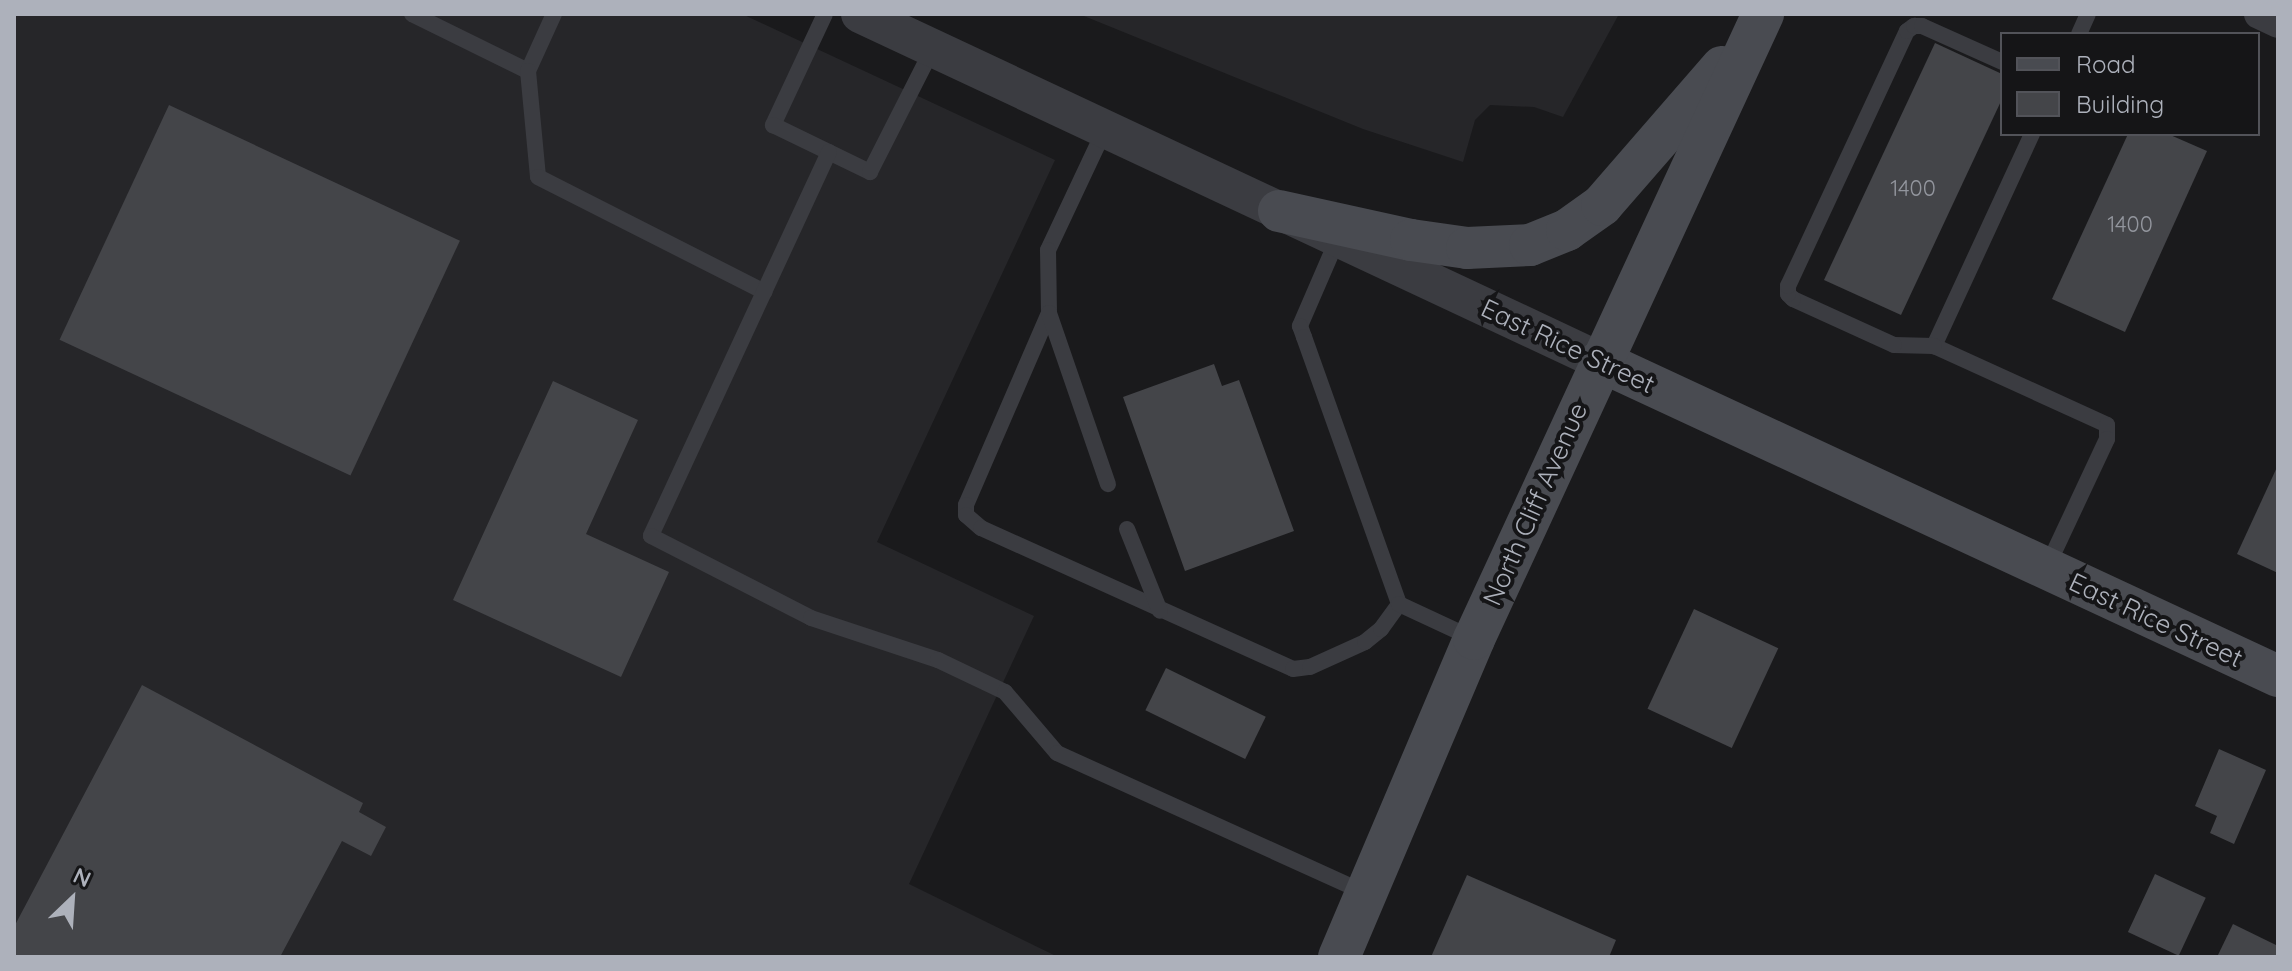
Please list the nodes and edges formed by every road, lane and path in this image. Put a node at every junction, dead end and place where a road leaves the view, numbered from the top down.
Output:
1 (412, 14) edge
2 (554, 14) edge
3 (825, 14) edge
4 (860, 14) edge
5 (2259, 14) edge
6 (1759, 22) edge
7 (2278, 23) edge
8 (933, 48) junction
9 (2000, 61) edge
10 (528, 71) junction
11 (1105, 129) junction
12 (2031, 136) edge
13 (829, 152) junction
14 (1279, 211) junction
15 (1338, 238) junction
16 (765, 292) junction
17 (1049, 313) junction
18 (1934, 346) junction
19 (1600, 361) junction
20 (1108, 484) dead end
21 (1127, 529) dead end
22 (2046, 569) junction
23 (1399, 604) junction
24 (1160, 611) junction
25 (1474, 639) junction
26 (2278, 676) edge
27 (1365, 893) junction
28 (1339, 957) edge

1 - 10 lane
2 - 10 lane
3 - 13 lane
4 - 8 street, East Rice Street
5 - 7 street
6 - 14 main road
6 - 19 main road, North Cliff Avenue
8 - 11 street, East Rice Street
8 - 13 lane
9 - 18 lane
10 - 16 lane
11 - 14 street, East Rice Street
11 - 17 lane
12 - 18 lane
13 - 16 lane
14 - 15 street, East Rice Street
15 - 19 street, East Rice Street
15 - 23 lane
16 - 27 lane
17 - 20 lane
17 - 24 lane
18 - 22 lane
19 - 22 main road, East Rice Street
19 - 25 main road, North Cliff Avenue
21 - 24 lane
22 - 26 main road, East Rice Street
23 - 24 lane
23 - 25 lane
25 - 27 main road, North Cliff Avenue
27 - 28 main road, North Cliff Avenue

